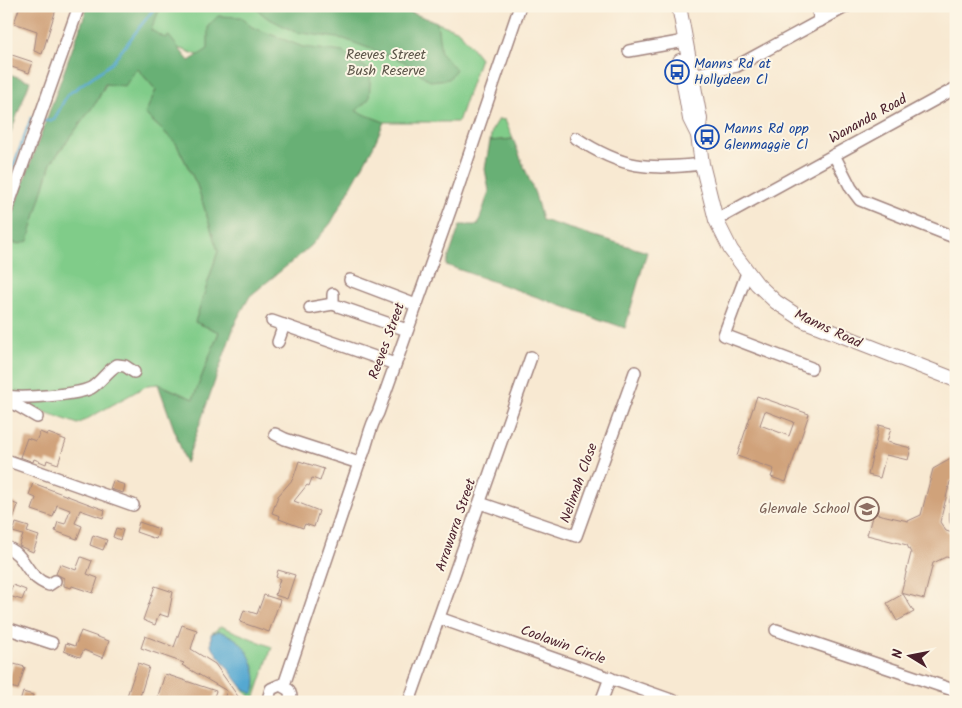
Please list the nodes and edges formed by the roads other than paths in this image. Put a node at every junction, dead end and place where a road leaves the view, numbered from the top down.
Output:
1 (79, 6) edge
2 (520, 6) edge
3 (670, 6) edge
4 (679, 6) edge
5 (817, 6) edge
6 (847, 6) edge
7 (820, 21) junction
8 (681, 42) junction
9 (629, 51) dead end
10 (692, 75) junction
11 (956, 88) edge
12 (698, 135) junction
13 (576, 138) dead end
14 (834, 155) junction
15 (702, 164) junction
16 (6, 212) edge
17 (716, 220) junction
18 (956, 238) edge
19 (746, 273) junction
20 (350, 280) dead end
21 (416, 305) junction
22 (310, 308) dead end
23 (272, 321) dead end
24 (284, 325) junction
25 (407, 330) junction
26 (278, 342) dead end
27 (531, 357) dead end
28 (395, 364) junction
29 (811, 368) dead end
30 (920, 368) junction
31 (134, 372) dead end
32 (635, 372) dead end
33 (956, 380) edge
34 (956, 386) edge
35 (6, 396) edge
36 (6, 401) edge
37 (37, 417) dead end
38 (275, 434) dead end
39 (6, 460) edge
40 (359, 463) junction
41 (956, 501) edge
42 (480, 502) junction
43 (133, 505) dead end
44 (956, 520) edge
45 (6, 547) edge
46 (55, 581) dead end
47 (439, 618) junction
48 (6, 628) edge
49 (776, 630) dead end
50 (52, 642) dead end
51 (610, 678) junction
52 (284, 686) junction
53 (956, 691) edge
54 (292, 701) edge
55 (271, 702) edge
56 (409, 702) edge
57 (601, 702) edge
58 (677, 702) edge

1 - 16 street
2 - 21 street, Reeves Street
3 - 8 main road, Manns Road
4 - 8 main road, Manns Road
5 - 7 street
6 - 7 street
7 - 10 street
8 - 9 street
8 - 10 main road, Manns Road
8 - 12 main road, Manns Road
10 - 12 main road, Manns Road
11 - 14 street, Wananda Road
12 - 15 main road, Manns Road
13 - 15 street
14 - 17 street, Wananda Road
14 - 18 street
15 - 17 main road, Manns Road
17 - 19 main road, Manns Road
19 - 29 street
19 - 30 main road, Manns Road
20 - 21 street
21 - 25 street, Reeves Street
22 - 25 street
23 - 24 street
24 - 26 street
24 - 28 street
25 - 28 street, Reeves Street
27 - 42 street, Arrawarra Street
28 - 40 street, Reeves Street
30 - 33 main road, Manns Road
30 - 34 main road, Manns Road
31 - 35 street
32 - 42 street, Nelimah Close
36 - 37 street
38 - 40 street
39 - 43 street
40 - 52 street, Reeves Street
41 - 44 street
42 - 47 street, Arrawarra Street
45 - 46 street
47 - 51 street, Coolawin Circle
47 - 56 street, Arrawarra Street
48 - 50 street
49 - 53 street
51 - 57 street
51 - 58 street, Coolawin Circle
52 - 54 street
52 - 55 street

